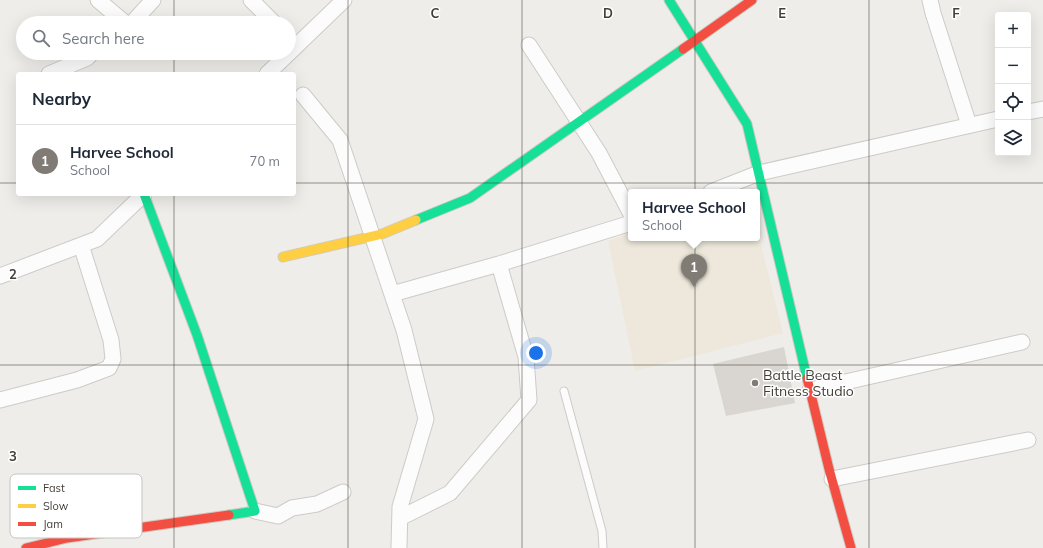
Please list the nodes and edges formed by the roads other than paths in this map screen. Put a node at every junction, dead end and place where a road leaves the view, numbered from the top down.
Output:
1 (98, 0) edge
2 (153, 0) edge
3 (252, 0) edge
4 (344, 0) edge
5 (670, 0) edge
6 (752, 0) edge
7 (930, 0) edge
8 (117, 16) edge
9 (138, 16) edge
10 (267, 16) edge
11 (296, 40) edge
12 (695, 41) junction
13 (529, 45) dead end
14 (82, 60) edge
15 (278, 60) edge
16 (54, 72) edge
17 (269, 72) edge
18 (303, 95) dead end
19 (1043, 109) edge
20 (1031, 111) edge
21 (995, 120) edge
22 (580, 121) junction
23 (969, 125) junction
24 (759, 173) junction
25 (719, 189) edge
26 (142, 196) edge
27 (145, 196) edge
28 (628, 208) edge
29 (628, 224) edge
30 (372, 236) junction
31 (81, 245) junction
32 (284, 257) dead end
33 (498, 264) junction
34 (0, 276) edge
35 (392, 294) junction
36 (1022, 342) dead end
37 (810, 390) junction
38 (564, 391) dead end
39 (0, 400) edge
40 (1028, 440) dead end
41 (832, 479) junction
42 (342, 492) dead end
43 (255, 511) junction
44 (400, 518) junction
45 (142, 527) edge
46 (67, 538) edge
47 (26, 548) edge
48 (399, 548) edge
49 (603, 548) edge
50 (851, 548) edge

1 - 8 street
2 - 9 street
3 - 10 street
4 - 11 street
5 - 12 street
6 - 12 street
7 - 23 street
12 - 22 street
12 - 24 street
13 - 22 street
14 - 16 street
15 - 17 street
18 - 30 street
19 - 20 street
21 - 23 street
22 - 28 street
22 - 30 street
23 - 24 street
24 - 25 street
24 - 37 street
26 - 31 street
27 - 43 street
29 - 33 street
30 - 32 street
30 - 35 street
31 - 34 street
31 - 39 street
33 - 35 street
33 - 44 street
35 - 44 street
36 - 37 street
37 - 41 street
38 - 49 lane
40 - 41 street
41 - 50 street
42 - 43 street
43 - 45 street
44 - 48 street
46 - 47 street

